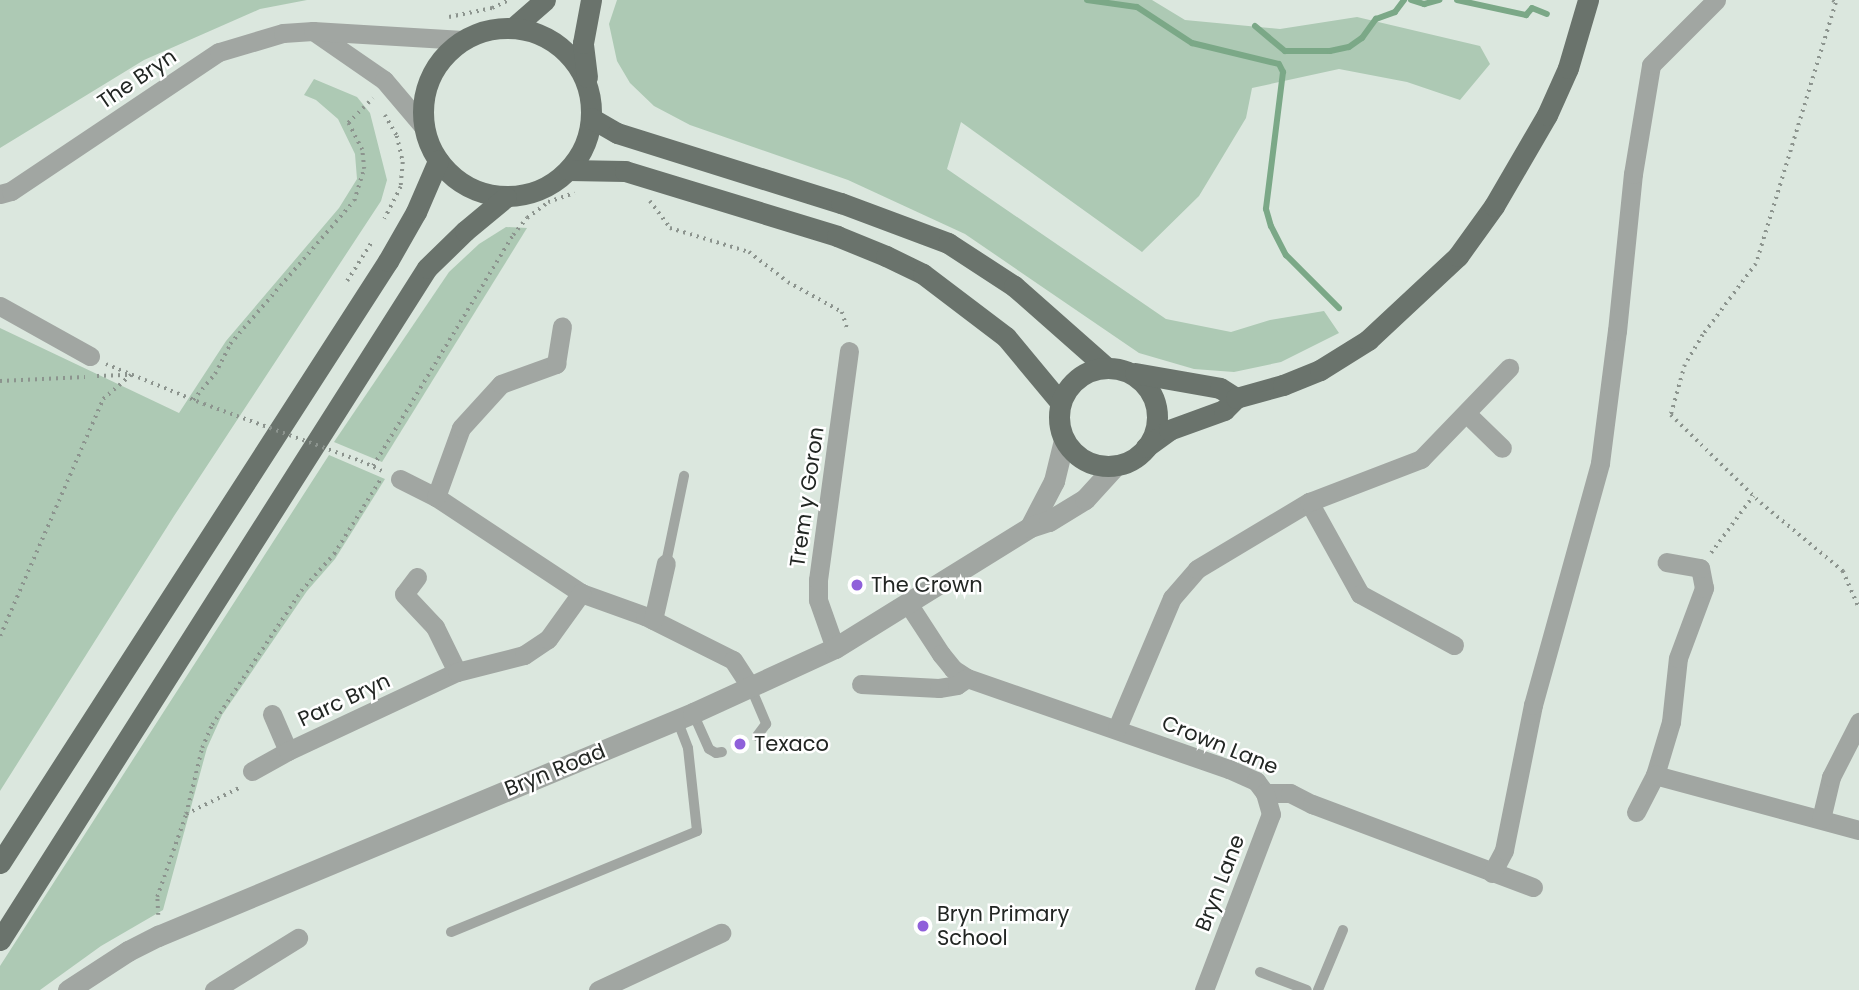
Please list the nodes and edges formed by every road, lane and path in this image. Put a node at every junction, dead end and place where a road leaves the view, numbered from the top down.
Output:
1 (545, 0) edge
2 (591, 0) edge
3 (1588, 0) edge
4 (1716, 0) edge
5 (1833, 0) edge
6 (514, 27) junction
7 (313, 31) junction
8 (463, 40) junction
9 (379, 88) junction
10 (589, 88) junction
11 (592, 118) junction
12 (424, 126) junction
13 (438, 161) junction
14 (569, 170) junction
15 (584, 189) dead end
16 (645, 193) dead end
17 (0, 194) edge
18 (506, 197) junction
19 (380, 229) dead end
20 (374, 239) dead end
21 (340, 292) dead end
22 (0, 306) edge
23 (562, 326) dead end
24 (849, 351) joint
25 (90, 356) joint
26 (1114, 368) junction
27 (1509, 368) dead end
28 (131, 375) junction
29 (0, 381) edge
30 (1236, 398) junction
31 (193, 400) junction
32 (1060, 402) junction
33 (1466, 413) junction
34 (261, 415) dead end
35 (254, 426) dead end
36 (1064, 440) junction
37 (1146, 447) junction
38 (1502, 447) dead end
39 (361, 461) dead end
40 (373, 466) dead end
41 (1115, 466) junction
42 (392, 476) joint
43 (684, 476) dead end
44 (1754, 496) junction
45 (436, 497) junction
46 (1309, 502) junction
47 (1030, 527) junction
48 (1667, 562) dead end
49 (666, 563) joint
50 (1700, 568) junction
51 (417, 577) dead end
52 (581, 593) junction
53 (909, 604) junction
54 (1859, 608) edge
55 (653, 620) junction
56 (0, 636) edge
57 (1454, 645) dead end
58 (835, 648) junction
59 (457, 672) junction
60 (967, 678) junction
61 (861, 684) dead end
62 (751, 688) junction
63 (272, 714) dead end
64 (685, 716) junction
65 (1859, 722) edge
66 (1117, 728) junction
67 (757, 736) dead end
68 (288, 751) junction
69 (723, 752) dead end
70 (252, 771) joint
71 (1655, 775) junction
72 (1265, 793) junction
73 (1636, 812) dead end
74 (186, 814) junction
75 (1821, 819) junction
76 (1859, 830) edge
77 (0, 863) edge
78 (1492, 873) junction
79 (1533, 887) dead end
80 (1343, 930) dead end
81 (451, 932) dead end
82 (721, 933) dead end
83 (159, 936) junction
84 (298, 938) dead end
85 (0, 940) edge
86 (1260, 972) dead end
87 (610, 988) edge
88 (68, 990) edge
89 (214, 990) edge
90 (1204, 990) edge
91 (1307, 990) edge
92 (1318, 990) edge

1 - 6 main road
2 - 10 main road
3 - 30 main road
4 - 78 street
5 - 44 path
6 - 8 main road
6 - 10 main road
7 - 8 street, The Bryn
7 - 9 street
7 - 17 street, The Bryn
8 - 12 main road
9 - 12 street
9 - 19 path
9 - 31 path
10 - 11 main road
11 - 14 main road
11 - 26 main road
12 - 13 main road
13 - 18 main road
13 - 77 main road
14 - 18 main road
14 - 32 main road
15 - 40 path
16 - 24 path
18 - 85 main road
20 - 21 path
22 - 25 street
23 - 45 street
24 - 58 street, Trem y Goron
25 - 28 path
26 - 30 main road
26 - 32 main road
26 - 37 main road
27 - 33 street
28 - 29 path
28 - 31 path
28 - 56 path
30 - 37 main road
31 - 39 path, bridge
32 - 36 main road
33 - 38 street
33 - 46 street
34 - 35 path
36 - 41 main road
36 - 47 street, Bryn Road
37 - 41 main road
41 - 47 street, Bryn Road
42 - 45 street
42 - 74 path
43 - 49 lane
44 - 50 path
44 - 54 path
45 - 52 street
46 - 57 street
46 - 66 street
47 - 53 street, Bryn Road
48 - 50 street
49 - 55 street
50 - 71 street
51 - 59 street
52 - 55 street
52 - 59 street, Parc Bryn
53 - 58 street, Bryn Road
53 - 60 street, Crown Lane
55 - 62 street
58 - 62 street, Bryn Road
59 - 68 street, Parc Bryn
60 - 61 street
60 - 66 street, Crown Lane
62 - 64 street, Bryn Road
62 - 67 lane
63 - 68 street
64 - 69 lane
64 - 81 lane
64 - 83 street, Bryn Road
65 - 75 street
66 - 72 street, Crown Lane
68 - 70 street, Parc Bryn
70 - 74 path
71 - 73 street
71 - 75 street
72 - 78 street, Crown Lane
72 - 90 street, Bryn Lane
74 - 83 path
75 - 76 street
78 - 79 street, Crown Lane
80 - 92 lane
82 - 87 street
83 - 88 street, Bryn Road
84 - 89 street
86 - 91 lane

